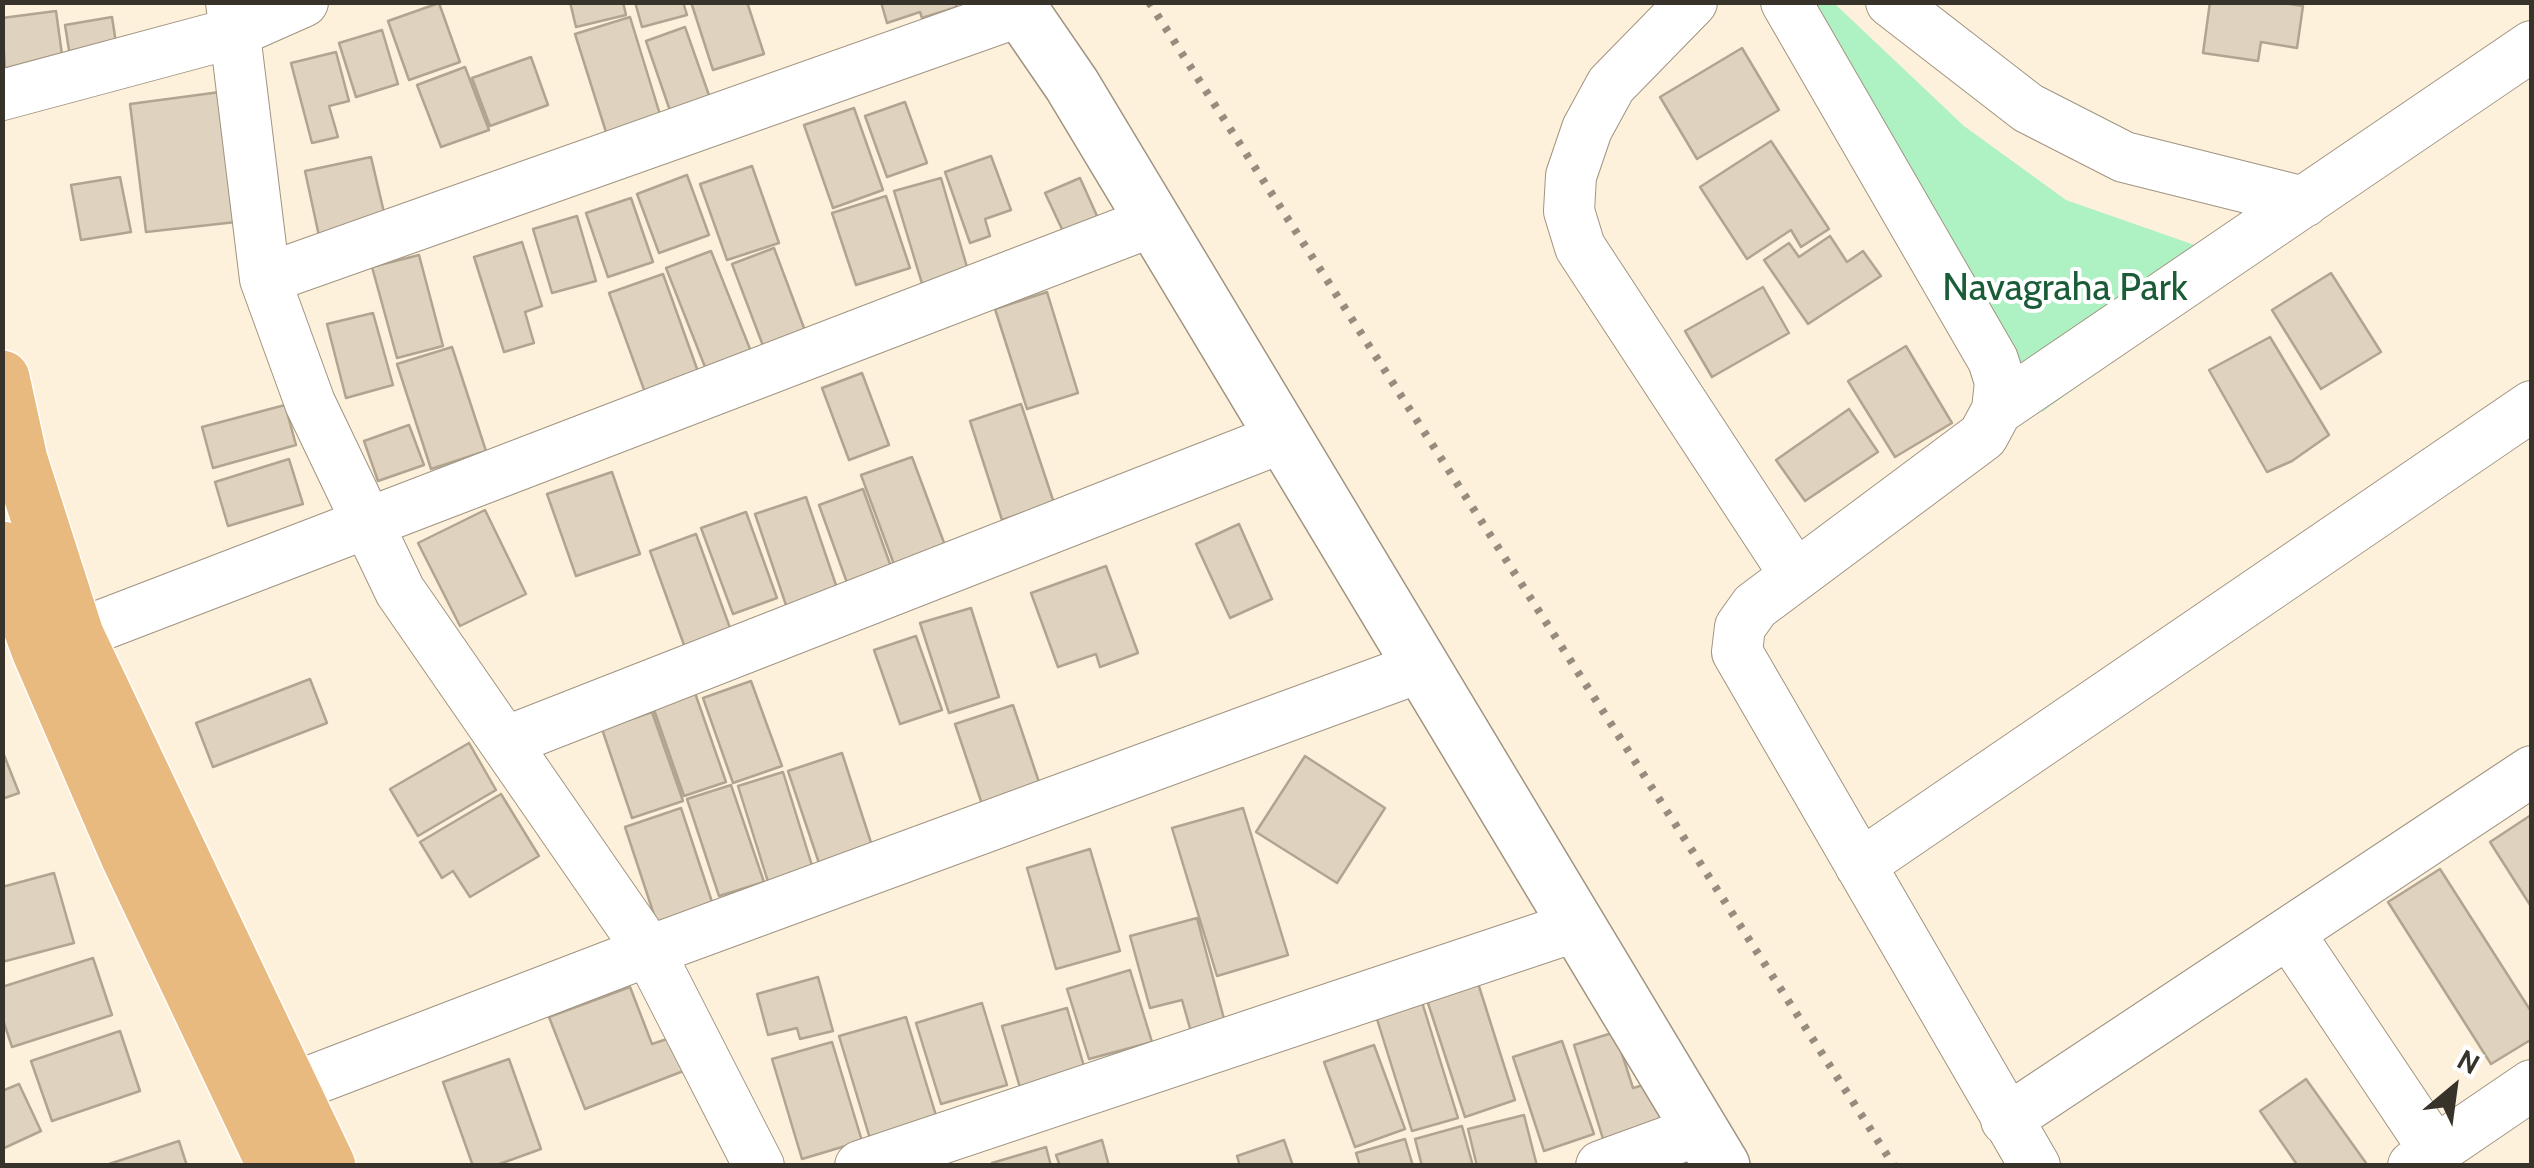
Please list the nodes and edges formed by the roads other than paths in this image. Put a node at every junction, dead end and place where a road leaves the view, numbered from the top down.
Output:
1 (303, 2) edge
2 (1692, 2) edge
3 (1786, 2) edge
4 (1891, 2) edge
5 (1018, 7) edge
6 (232, 18) edge
7 (2532, 46) edge
8 (2, 94) edge
9 (2304, 202) junction
10 (1154, 221) junction
11 (266, 279) junction
12 (2, 378) edge
13 (2532, 406) edge
14 (1997, 410) junction
15 (1284, 438) junction
16 (367, 522) junction
17 (2, 549) edge
18 (1795, 575) junction
19 (76, 635) junction
20 (1422, 667) junction
21 (506, 742) junction
22 (2532, 771) edge
23 (1860, 865) junction
24 (1577, 926) junction
25 (2289, 933) junction
26 (649, 951) junction
27 (2532, 1086) edge
28 (292, 1088) junction
29 (2006, 1120) junction
30 (1711, 1148) edge
31 (2424, 1158) edge
32 (275, 1166) edge
33 (328, 1166) edge
34 (759, 1166) edge
35 (860, 1166) edge
36 (1602, 1166) edge
37 (2035, 1166) edge

1 - 6 street
2 - 18 street
3 - 14 street
4 - 9 street
5 - 10 street
5 - 11 street
6 - 8 street
6 - 11 street
7 - 9 street
9 - 14 street
10 - 15 street
10 - 16 street
11 - 16 street
12 - 19 main road
13 - 23 street
14 - 18 street
15 - 20 street
15 - 21 street
16 - 19 street
16 - 21 street
17 - 32 main road
18 - 23 street
19 - 28 main road
20 - 24 street
20 - 26 street
21 - 26 street
22 - 25 street
23 - 29 street
24 - 30 street
24 - 35 street
25 - 29 street
25 - 31 street
26 - 28 street
26 - 34 street
27 - 31 street
28 - 33 main road
29 - 37 street
30 - 36 street

